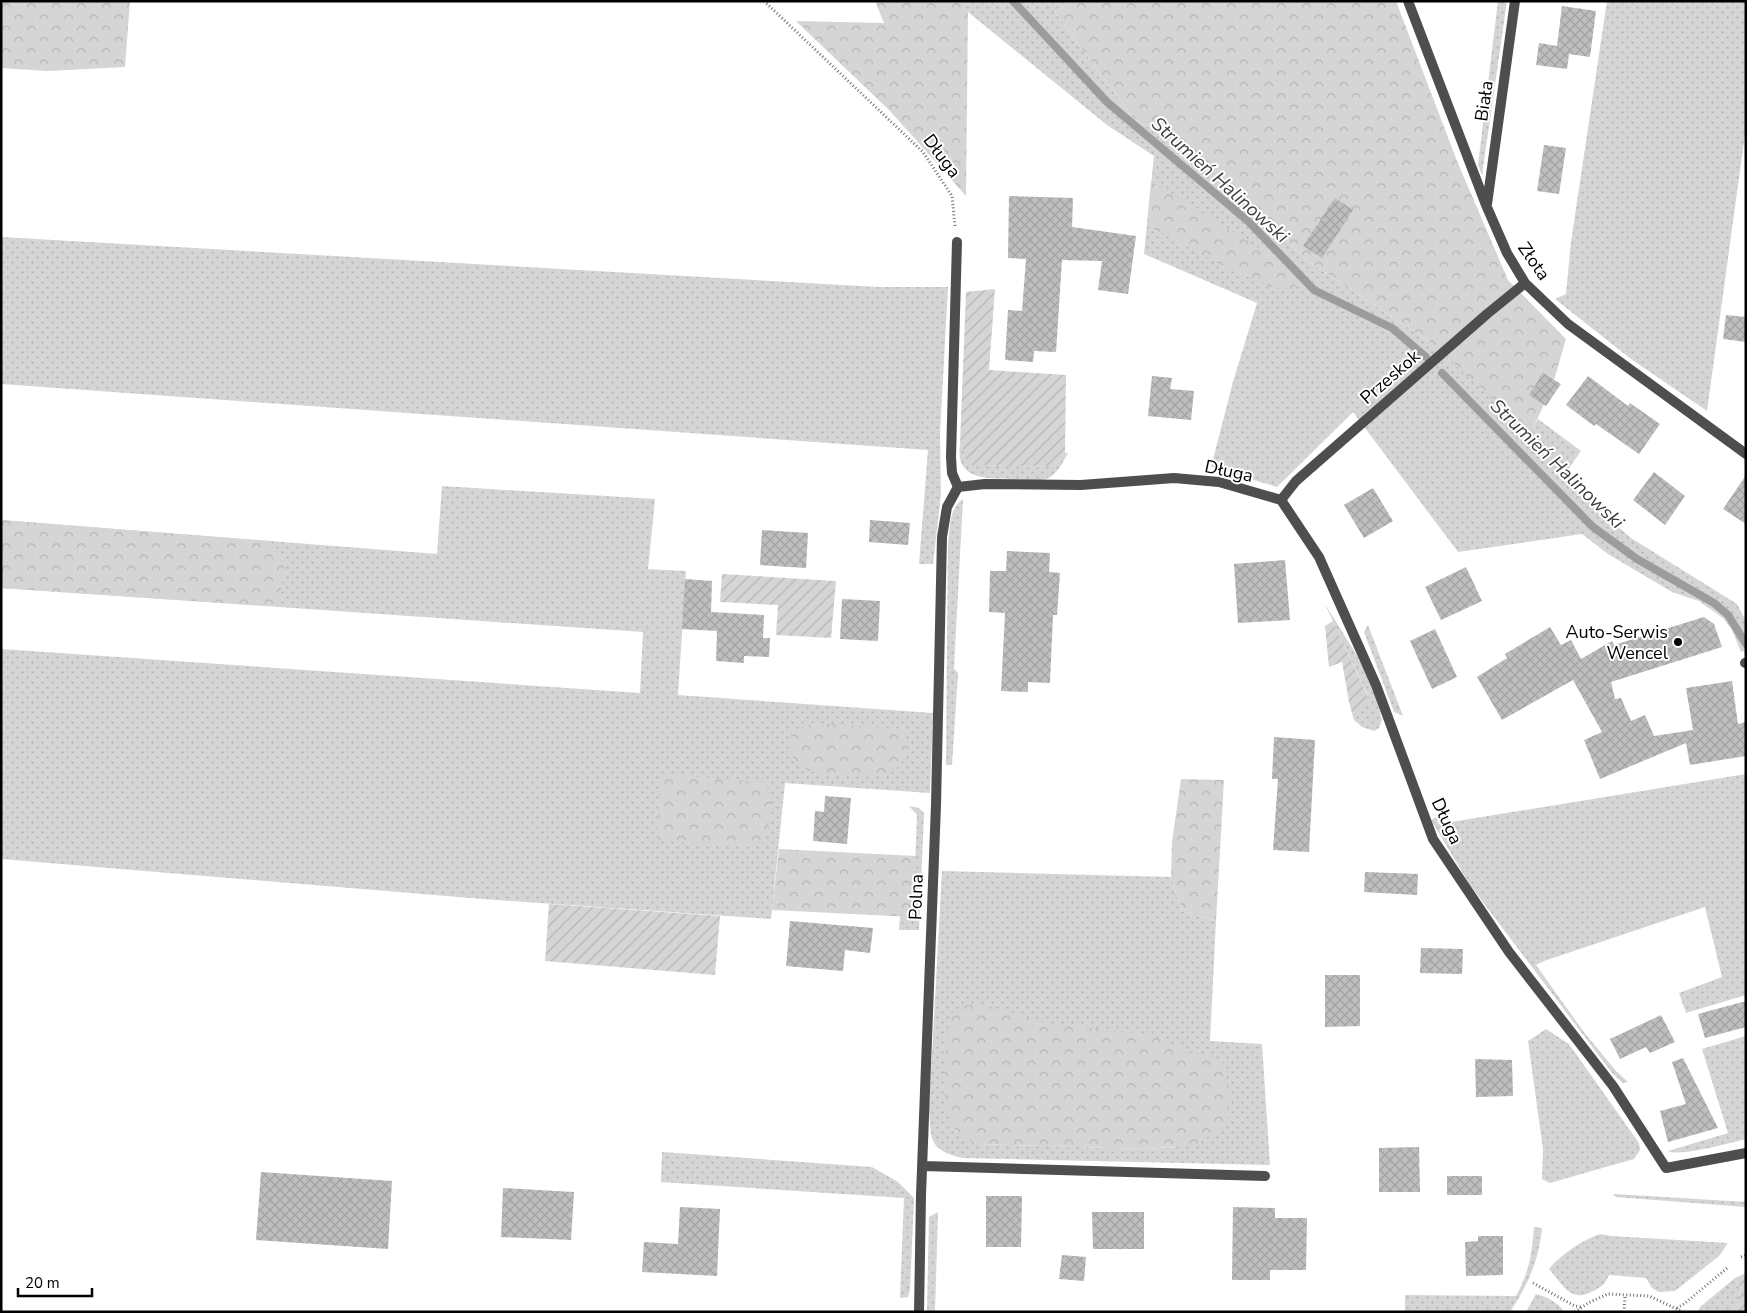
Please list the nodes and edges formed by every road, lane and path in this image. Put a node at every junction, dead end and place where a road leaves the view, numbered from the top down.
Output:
1 (764, 1) edge
2 (1408, 1) edge
3 (1515, 1) edge
4 (1486, 205) junction
5 (957, 242) joint
6 (1526, 282) junction
7 (1746, 454) edge
8 (958, 488) junction
9 (1281, 500) junction
10 (1746, 1153) edge
11 (923, 1166) junction
12 (1265, 1176) dead end
13 (1746, 1255) edge
14 (1741, 1257) dead end
15 (1727, 1268) dead end
16 (1533, 1283) dead end
17 (1625, 1295) junction
18 (1582, 1307) junction
19 (1676, 1308) junction
20 (918, 1312) edge
21 (1575, 1312) edge
22 (1624, 1312) edge
23 (1682, 1312) edge

1 - 5 path, Długa
2 - 4 street, Złota
3 - 4 street, Biała
4 - 6 street, Złota
5 - 8 street
6 - 7 street, Złota
6 - 9 street, Przeskok
8 - 9 street, Długa
8 - 11 street, Polna
9 - 10 street, Długa
11 - 12 street
11 - 20 street, Polna
13 - 14 path
15 - 19 path
16 - 18 path
17 - 18 path
17 - 19 path
17 - 22 path
18 - 21 path
19 - 23 path

